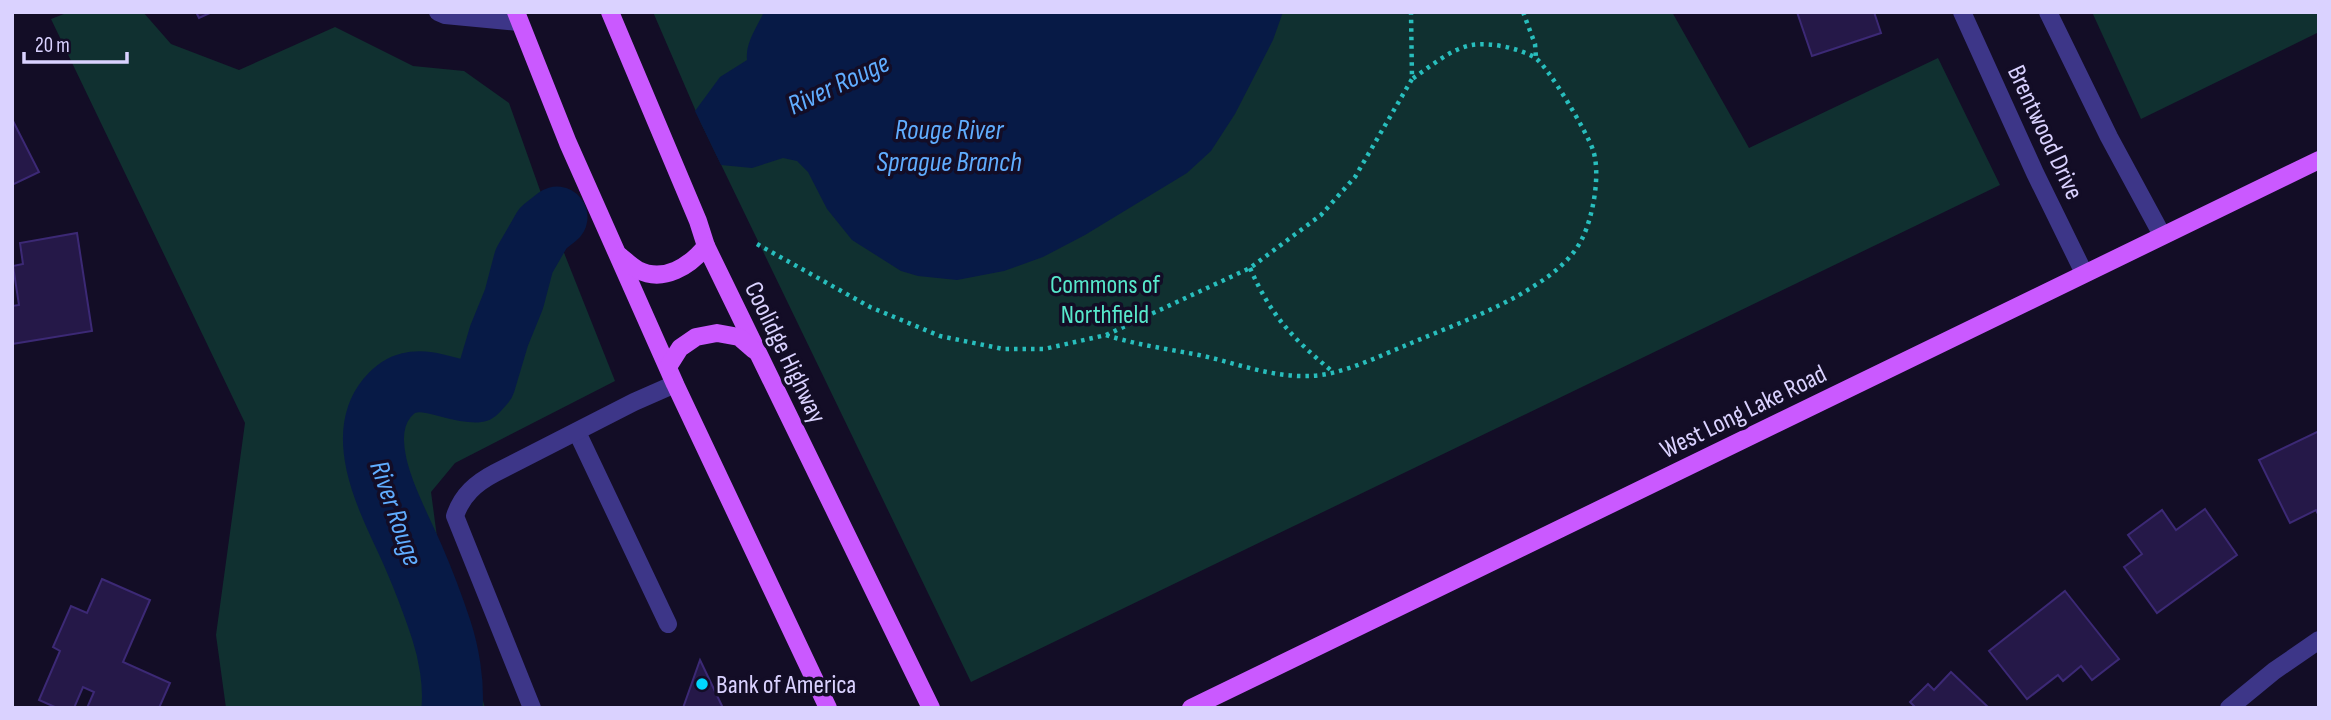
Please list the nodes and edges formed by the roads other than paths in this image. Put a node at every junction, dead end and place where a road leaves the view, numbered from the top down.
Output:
1 (438, 12) edge
2 (610, 12) edge
3 (1962, 12) edge
4 (2048, 12) edge
5 (517, 17) edge
6 (2319, 160) edge
7 (2162, 235) junction
8 (706, 246) junction
9 (617, 254) junction
10 (2084, 273) junction
11 (757, 352) junction
12 (668, 367) junction
13 (675, 384) junction
14 (577, 432) junction
15 (668, 624) dead end
16 (2319, 640) edge
17 (532, 708) edge
18 (828, 708) edge
19 (931, 708) edge
20 (1191, 708) edge
21 (2229, 708) edge

1 - 5 street
2 - 8 main road, Coolidge Highway
3 - 10 street, Brentwood Drive
4 - 7 street, Brentwood Drive
5 - 9 main road
6 - 7 main road, West Long Lake Road
7 - 10 main road, West Long Lake Road
8 - 9 main road
8 - 11 main road, Coolidge Highway
9 - 12 main road
10 - 20 main road, West Long Lake Road
11 - 12 main road
11 - 19 main road, Coolidge Highway
12 - 13 main road
13 - 14 street
13 - 18 main road
14 - 15 street
14 - 17 street
16 - 21 street

